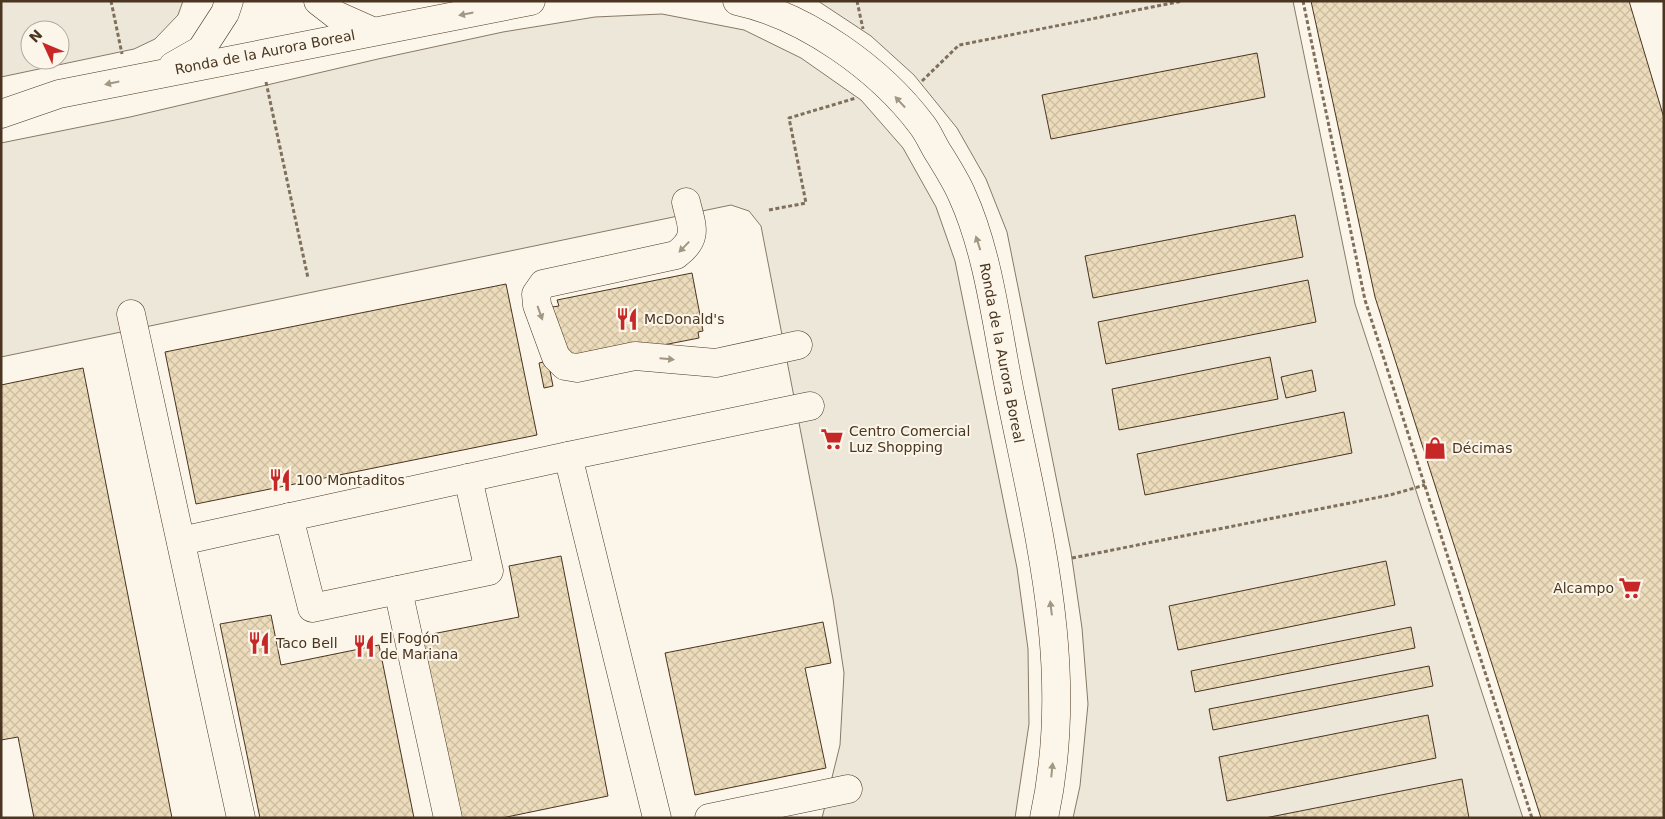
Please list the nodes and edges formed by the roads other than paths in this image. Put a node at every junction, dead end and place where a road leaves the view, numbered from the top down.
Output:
1 (229, 1) edge
2 (318, 1) edge
3 (531, 1) edge
4 (737, 1) edge
5 (372, 31) junction
6 (160, 73) junction
7 (1, 114) edge
8 (686, 202) dead end
9 (131, 314) dead end
10 (798, 345) dead end
11 (810, 406) dead end
12 (568, 456) junction
13 (468, 478) junction
14 (289, 517) junction
15 (181, 541) junction
16 (398, 590) junction
17 (848, 789) dead end
18 (241, 818) edge
19 (448, 818) edge
20 (657, 818) edge
21 (709, 818) edge
22 (1044, 818) edge

1 - 6 street
2 - 5 street
3 -> 5 street, Ronda de la Aurora Boreal
22 -> 4 street, Ronda de la Aurora Boreal
5 - 6 street, Ronda de la Aurora Boreal
6 -> 7 street, Ronda de la Aurora Boreal
8 -> 10 street
9 - 15 street
11 - 12 street
12 - 13 street
12 - 20 street
13 - 14 street
13 - 16 street
14 - 15 street
14 - 16 street
15 - 18 street
16 - 19 street
17 - 21 street

